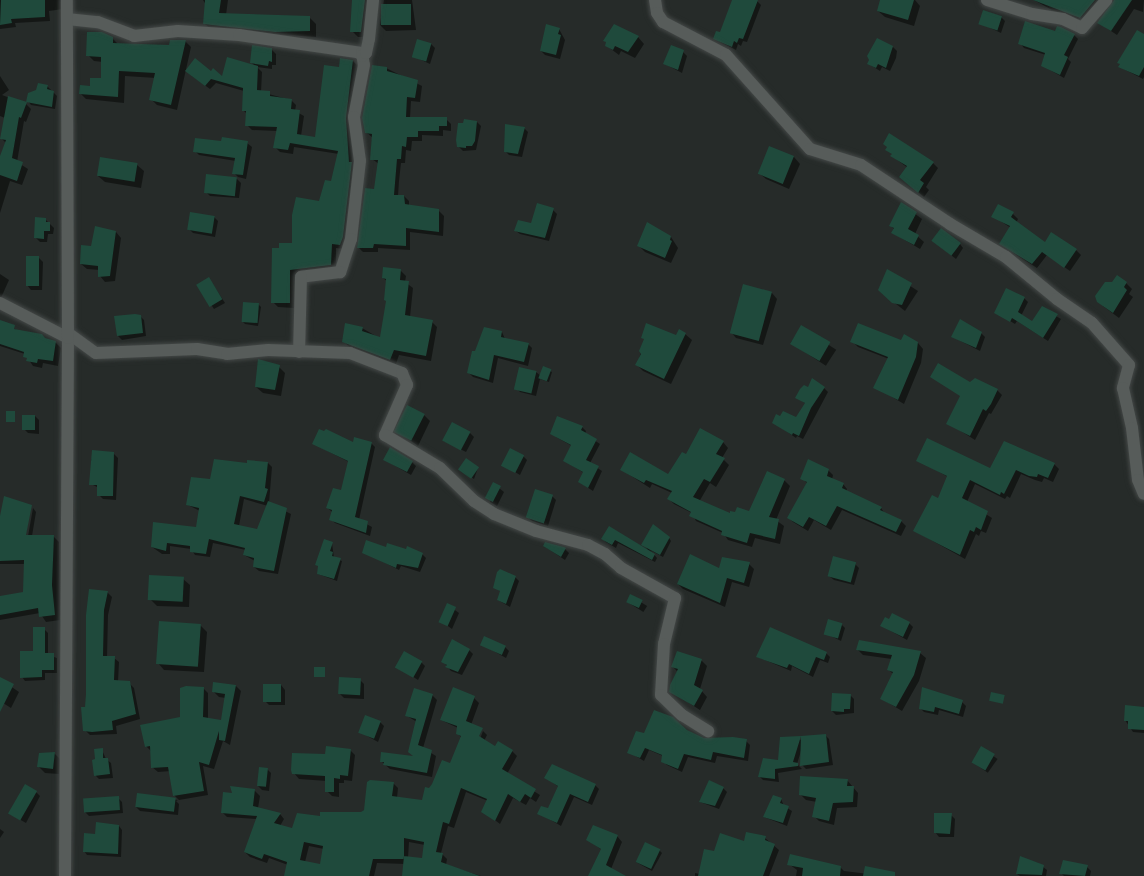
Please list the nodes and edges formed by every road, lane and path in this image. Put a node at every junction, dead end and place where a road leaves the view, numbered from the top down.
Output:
1 (67, 0) edge
2 (373, 0) edge
3 (655, 0) edge
4 (987, 0) edge
5 (1108, 0) edge
6 (1115, 0) edge
7 (67, 19) junction
8 (362, 56) junction
9 (0, 303) edge
10 (68, 335) junction
11 (299, 352) junction
12 (1144, 494) edge
13 (708, 731) dead end
14 (65, 876) edge

1 - 7 street
2 - 8 street
3 - 12 street
4 - 5 street
5 - 6 street
7 - 8 street
7 - 10 street
8 - 11 street
9 - 10 street
10 - 11 street
10 - 14 street
11 - 13 street

